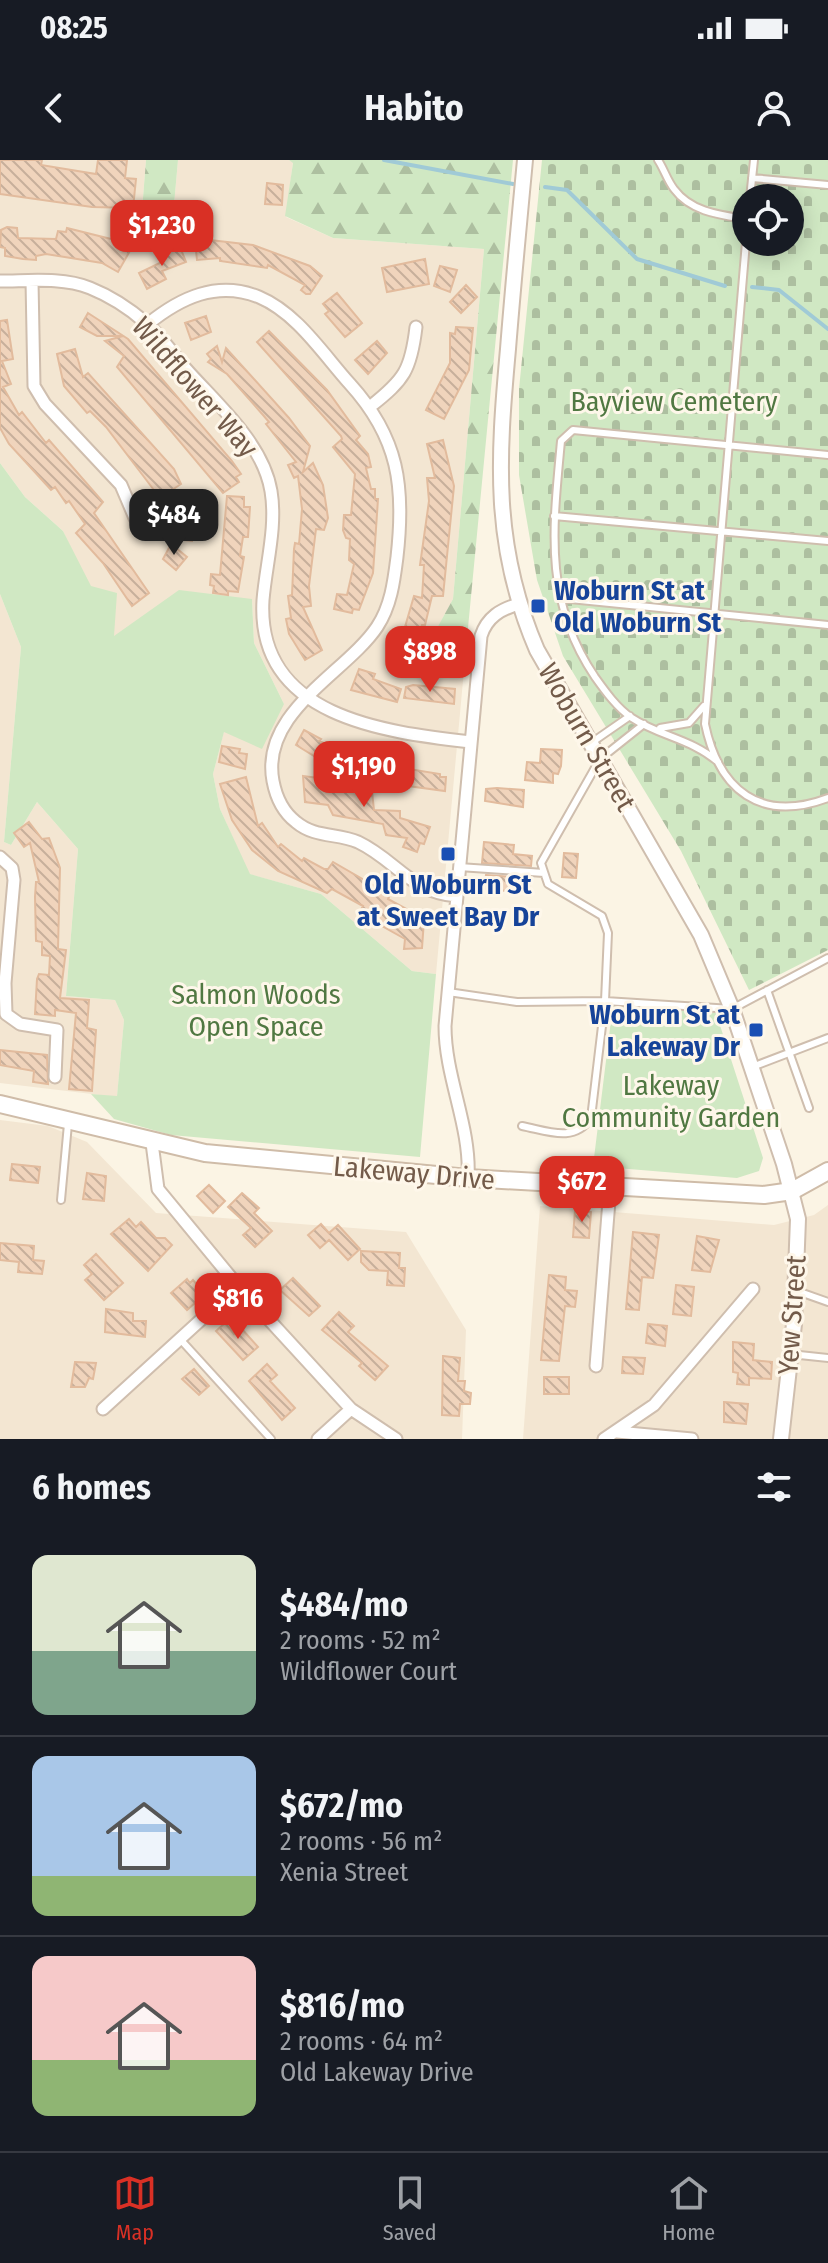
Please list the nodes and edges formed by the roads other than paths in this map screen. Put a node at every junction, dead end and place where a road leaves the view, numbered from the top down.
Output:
1 (525, 160) edge
2 (658, 160) edge
3 (754, 160) edge
4 (752, 178) junction
5 (751, 184) edge
6 (828, 185) edge
7 (732, 217) edge
8 (745, 256) edge
9 (0, 281) edge
10 (32, 281) junction
11 (148, 324) junction
12 (416, 327) dead end
13 (371, 406) junction
14 (728, 446) junction
15 (828, 455) edge
16 (554, 516) junction
17 (135, 518) dead end
18 (720, 532) junction
19 (828, 541) edge
20 (560, 598) junction
21 (519, 604) junction
22 (713, 613) junction
23 (828, 625) edge
24 (306, 697) junction
25 (704, 706) junction
26 (630, 716) junction
27 (644, 724) junction
28 (657, 728) junction
29 (471, 742) junction
30 (591, 743) junction
31 (600, 759) junction
32 (718, 762) junction
33 (828, 798) edge
34 (0, 857) edge
35 (459, 867) junction
36 (544, 873) junction
37 (457, 896) junction
38 (828, 958) edge
39 (767, 990) junction
40 (448, 992) junction
41 (605, 1001) junction
42 (732, 1009) junction
43 (828, 1038) edge
44 (789, 1053) junction
45 (752, 1067) junction
46 (55, 1077) dead end
47 (0, 1104) edge
48 (809, 1108) dead end
49 (69, 1120) junction
50 (522, 1126) dead end
51 (152, 1143) junction
52 (828, 1171) edge
53 (468, 1178) junction
54 (610, 1188) junction
55 (792, 1191) junction
56 (61, 1200) dead end
57 (238, 1286) junction
58 (753, 1289) dead end
59 (793, 1289) junction
60 (828, 1302) edge
61 (180, 1339) junction
62 (790, 1354) junction
63 (828, 1358) edge
64 (596, 1366) dead end
65 (103, 1409) dead end
66 (351, 1409) junction
67 (617, 1432) junction
68 (271, 1439) edge
69 (318, 1439) edge
70 (396, 1439) edge
71 (604, 1439) edge
72 (692, 1439) edge
73 (781, 1439) edge

1 - 21 street, Woburn Street
2 - 7 lane
3 - 4 lane
4 - 5 lane
4 - 6 lane
8 - 14 lane
9 - 10 street, Wildflower Way
10 - 11 street, Wildflower Way
10 - 17 street
11 - 13 street
11 - 24 street, Wildflower Way
12 - 13 street
13 - 24 street
14 - 15 lane
14 - 16 lane
14 - 18 lane
16 - 18 lane
16 - 20 lane
18 - 19 lane
18 - 22 lane
20 - 22 lane
20 - 26 lane
21 - 29 street
21 - 30 street, Woburn Street
22 - 23 lane
22 - 25 lane
24 - 29 street, Wildflower Way
24 - 37 street
25 - 28 lane
25 - 32 lane
26 - 27 lane
26 - 30 lane
27 - 28 lane
27 - 31 lane
28 - 32 lane
29 - 35 street
30 - 31 street, Woburn Street
31 - 36 lane
31 - 42 street, Woburn Street
32 - 33 lane
34 - 46 street
35 - 36 lane
35 - 37 street
36 - 41 lane
37 - 40 street
38 - 39 lane
39 - 42 lane
39 - 44 lane
40 - 41 lane
40 - 53 street
41 - 42 lane
41 - 50 lane
42 - 45 street, Woburn Street
43 - 44 lane
44 - 45 lane
44 - 48 lane
45 - 55 street, Woburn Street
47 - 49 main road, Lakeway Drive
49 - 51 main road, Lakeway Drive
49 - 56 lane
51 - 53 main road, Lakeway Drive
51 - 57 street
52 - 55 main road, Lakeway Drive
53 - 54 main road, Lakeway Drive
54 - 55 main road, Lakeway Drive
54 - 64 street
55 - 59 street, Yew Street
57 - 61 street
57 - 66 street
58 - 67 street
59 - 60 lane
59 - 62 street, Yew Street
61 - 65 street
61 - 68 lane
62 - 63 lane
62 - 73 street, Yew Street
66 - 69 street
66 - 70 street
67 - 71 street
67 - 72 street

